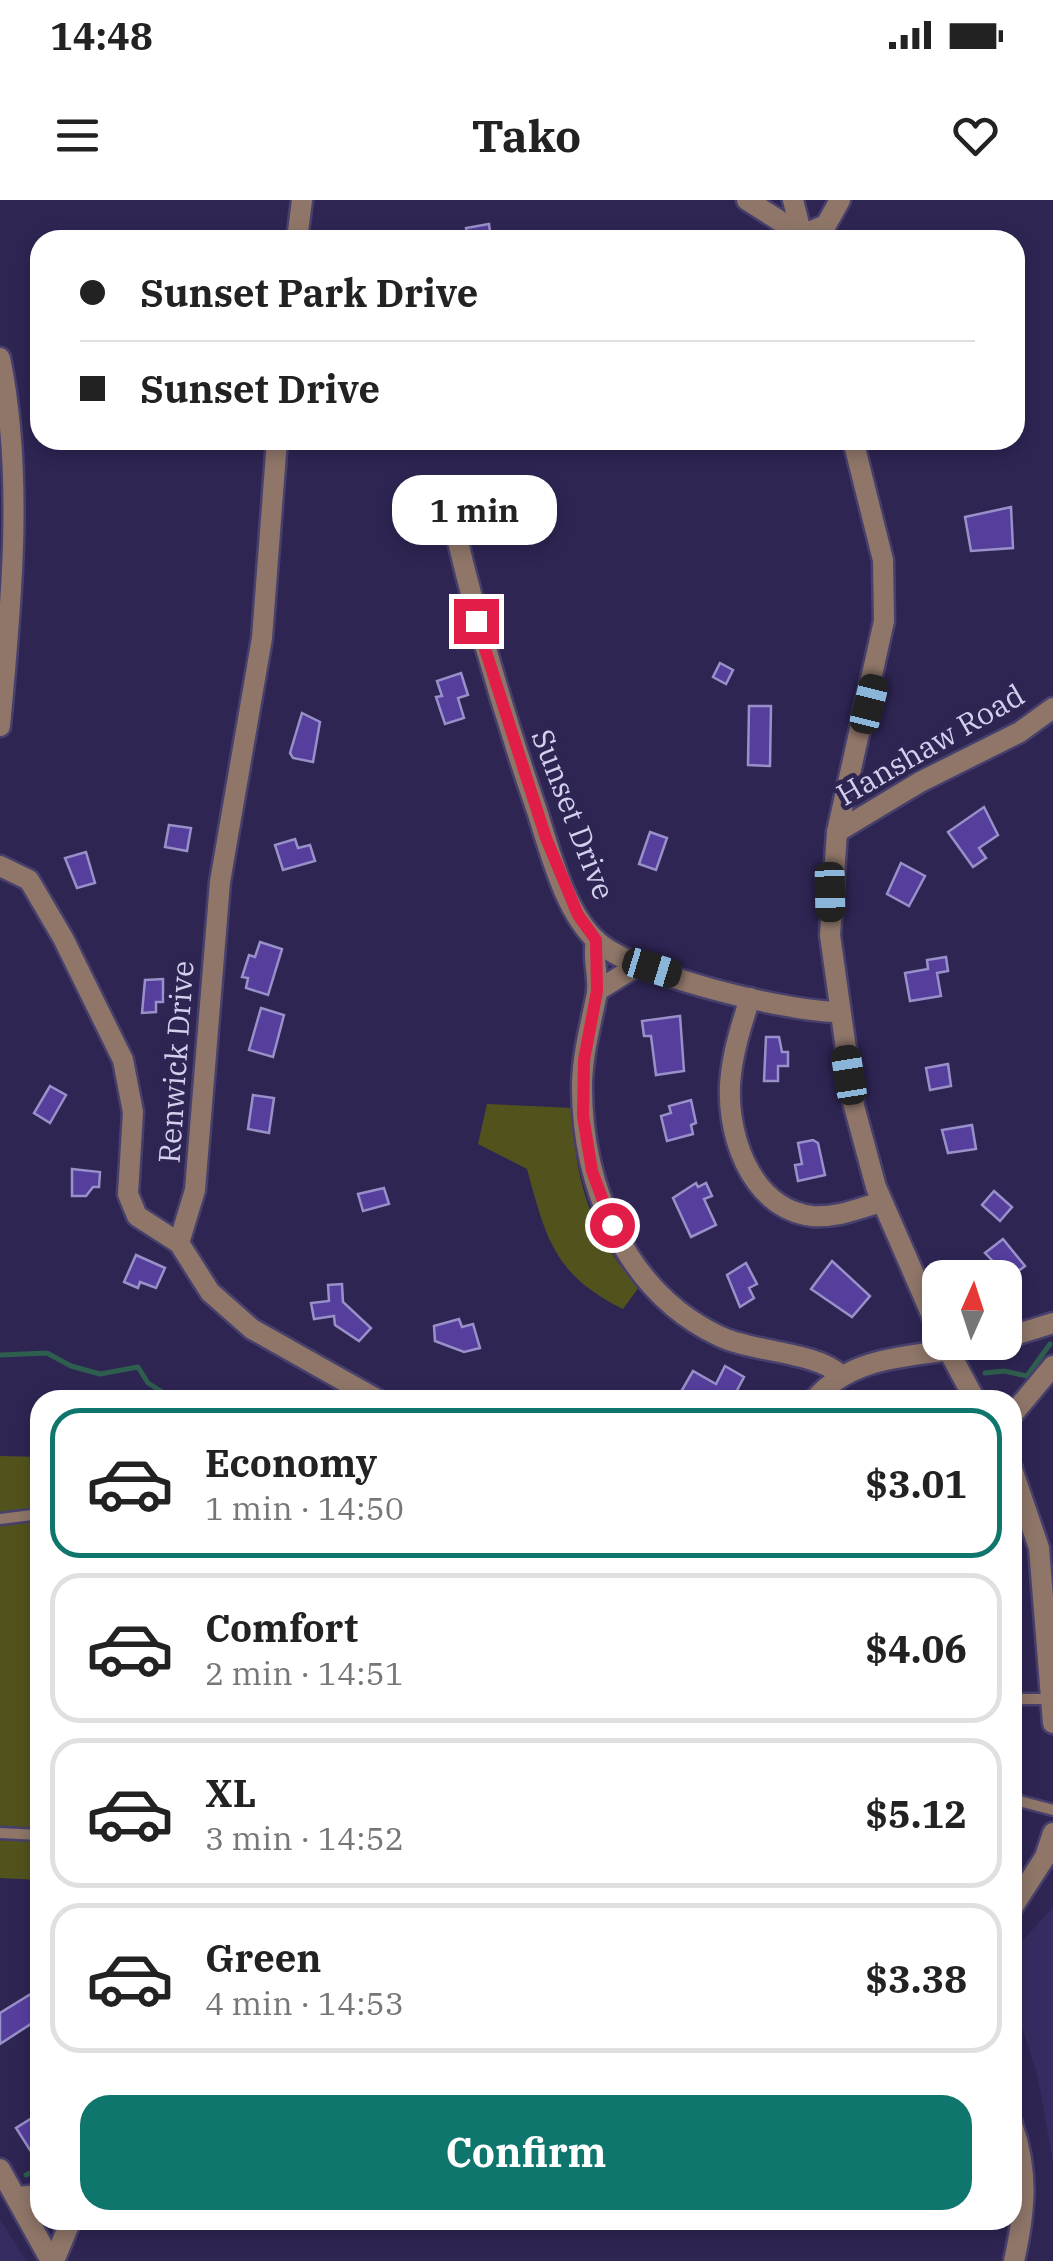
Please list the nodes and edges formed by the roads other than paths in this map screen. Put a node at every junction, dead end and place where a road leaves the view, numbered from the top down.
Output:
1 (302, 200) edge
2 (747, 200) edge
3 (793, 200) edge
4 (840, 200) edge
5 (298, 230) edge
6 (790, 230) edge
7 (800, 230) edge
8 (817, 230) edge
9 (0, 358) edge
10 (276, 450) edge
11 (856, 450) edge
12 (452, 517) dead end
13 (1053, 708) edge
14 (0, 726) edge
15 (837, 832) junction
16 (0, 866) edge
17 (596, 940) junction
18 (640, 964) junction
19 (597, 991) junction
20 (750, 998) junction
21 (839, 1012) junction
22 (880, 1202) junction
23 (179, 1244) junction
24 (922, 1294) edge
25 (1053, 1324) edge
26 (1022, 1333) edge
27 (922, 1348) edge
28 (954, 1360) edge
29 (1053, 1366) edge
30 (840, 1375) junction
31 (360, 1390) edge
32 (824, 1390) edge
33 (970, 1390) edge
34 (1022, 1403) edge
35 (1022, 1498) edge
36 (30, 1515) edge
37 (0, 1519) edge
38 (1022, 1697) edge
39 (1051, 1699) edge
40 (1053, 1723) edge
41 (1022, 1802) edge
42 (1053, 1810) edge
43 (0, 1833) edge
44 (1053, 1833) edge
45 (30, 1834) edge
46 (1022, 1893) edge
47 (1022, 2152) edge
48 (0, 2169) edge
49 (30, 2197) edge
50 (16, 2198) junction
51 (1022, 2213) edge
52 (30, 2222) edge
53 (35, 2230) edge
54 (67, 2230) edge
55 (1019, 2230) edge
56 (53, 2261) edge
57 (1014, 2261) edge

1 - 5 street
2 - 6 street
3 - 7 street
4 - 8 street
9 - 14 street
10 - 23 street, Renwick Drive
11 - 15 street
12 - 17 street, Sunset Drive
13 - 15 street, Hanshaw Road
15 - 21 street
16 - 23 street, Renwick Drive
17 - 18 street, Sunset Drive
17 - 19 street
18 - 19 street
18 - 20 street, Sunset Drive
19 - 30 street
20 - 21 street, Sunset Drive
20 - 22 street
21 - 22 street
22 - 24 street
23 - 31 street
25 - 26 street
27 - 30 street
28 - 33 street
29 - 34 street
30 - 32 street
35 - 39 street
36 - 37 lane
38 - 39 lane
39 - 40 street
41 - 42 lane
43 - 45 lane
44 - 46 street
47 - 51 street
48 - 50 street
49 - 50 street
50 - 52 street
53 - 56 street
54 - 56 street
55 - 57 street

